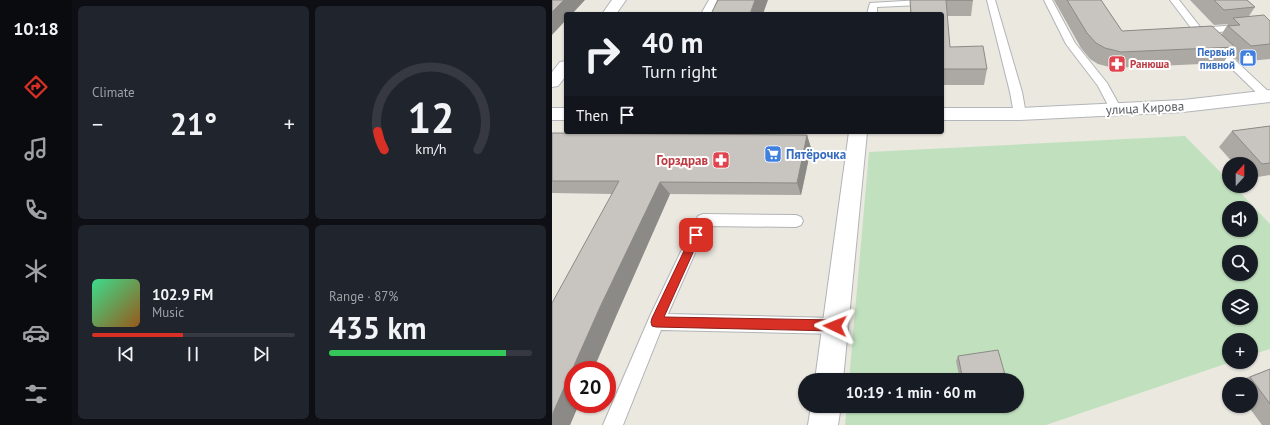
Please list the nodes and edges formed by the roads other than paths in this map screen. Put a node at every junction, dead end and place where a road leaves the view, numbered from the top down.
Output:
1 (619, 0) edge
2 (713, 0) edge
3 (917, 0) edge
4 (991, 0) edge
5 (1048, 0) edge
6 (1174, 0) edge
7 (610, 12) edge
8 (707, 12) edge
9 (872, 12) edge
10 (1270, 25) edge
11 (1194, 31) junction
12 (1269, 96) edge
13 (1116, 110) junction
14 (552, 114) edge
15 (564, 114) edge
16 (944, 114) edge
17 (1020, 114) junction
18 (858, 134) edge
19 (796, 221) dead end
20 (656, 322) junction
21 (835, 326) junction
22 (830, 373) edge
23 (825, 413) edge
24 (613, 425) edge
25 (823, 425) edge

1 - 7 street
2 - 8 lane
3 - 9 lane
4 - 17 lane
5 - 13 lane
6 - 11 lane
10 - 11 lane
11 - 12 lane
12 - 13 street, улица Кирова
13 - 17 street, улица Кирова
14 - 15 street
16 - 17 street, улица Кирова
18 - 21 street
19 - 20 lane
20 - 21 lane
20 - 24 lane
21 - 22 street
23 - 25 street

